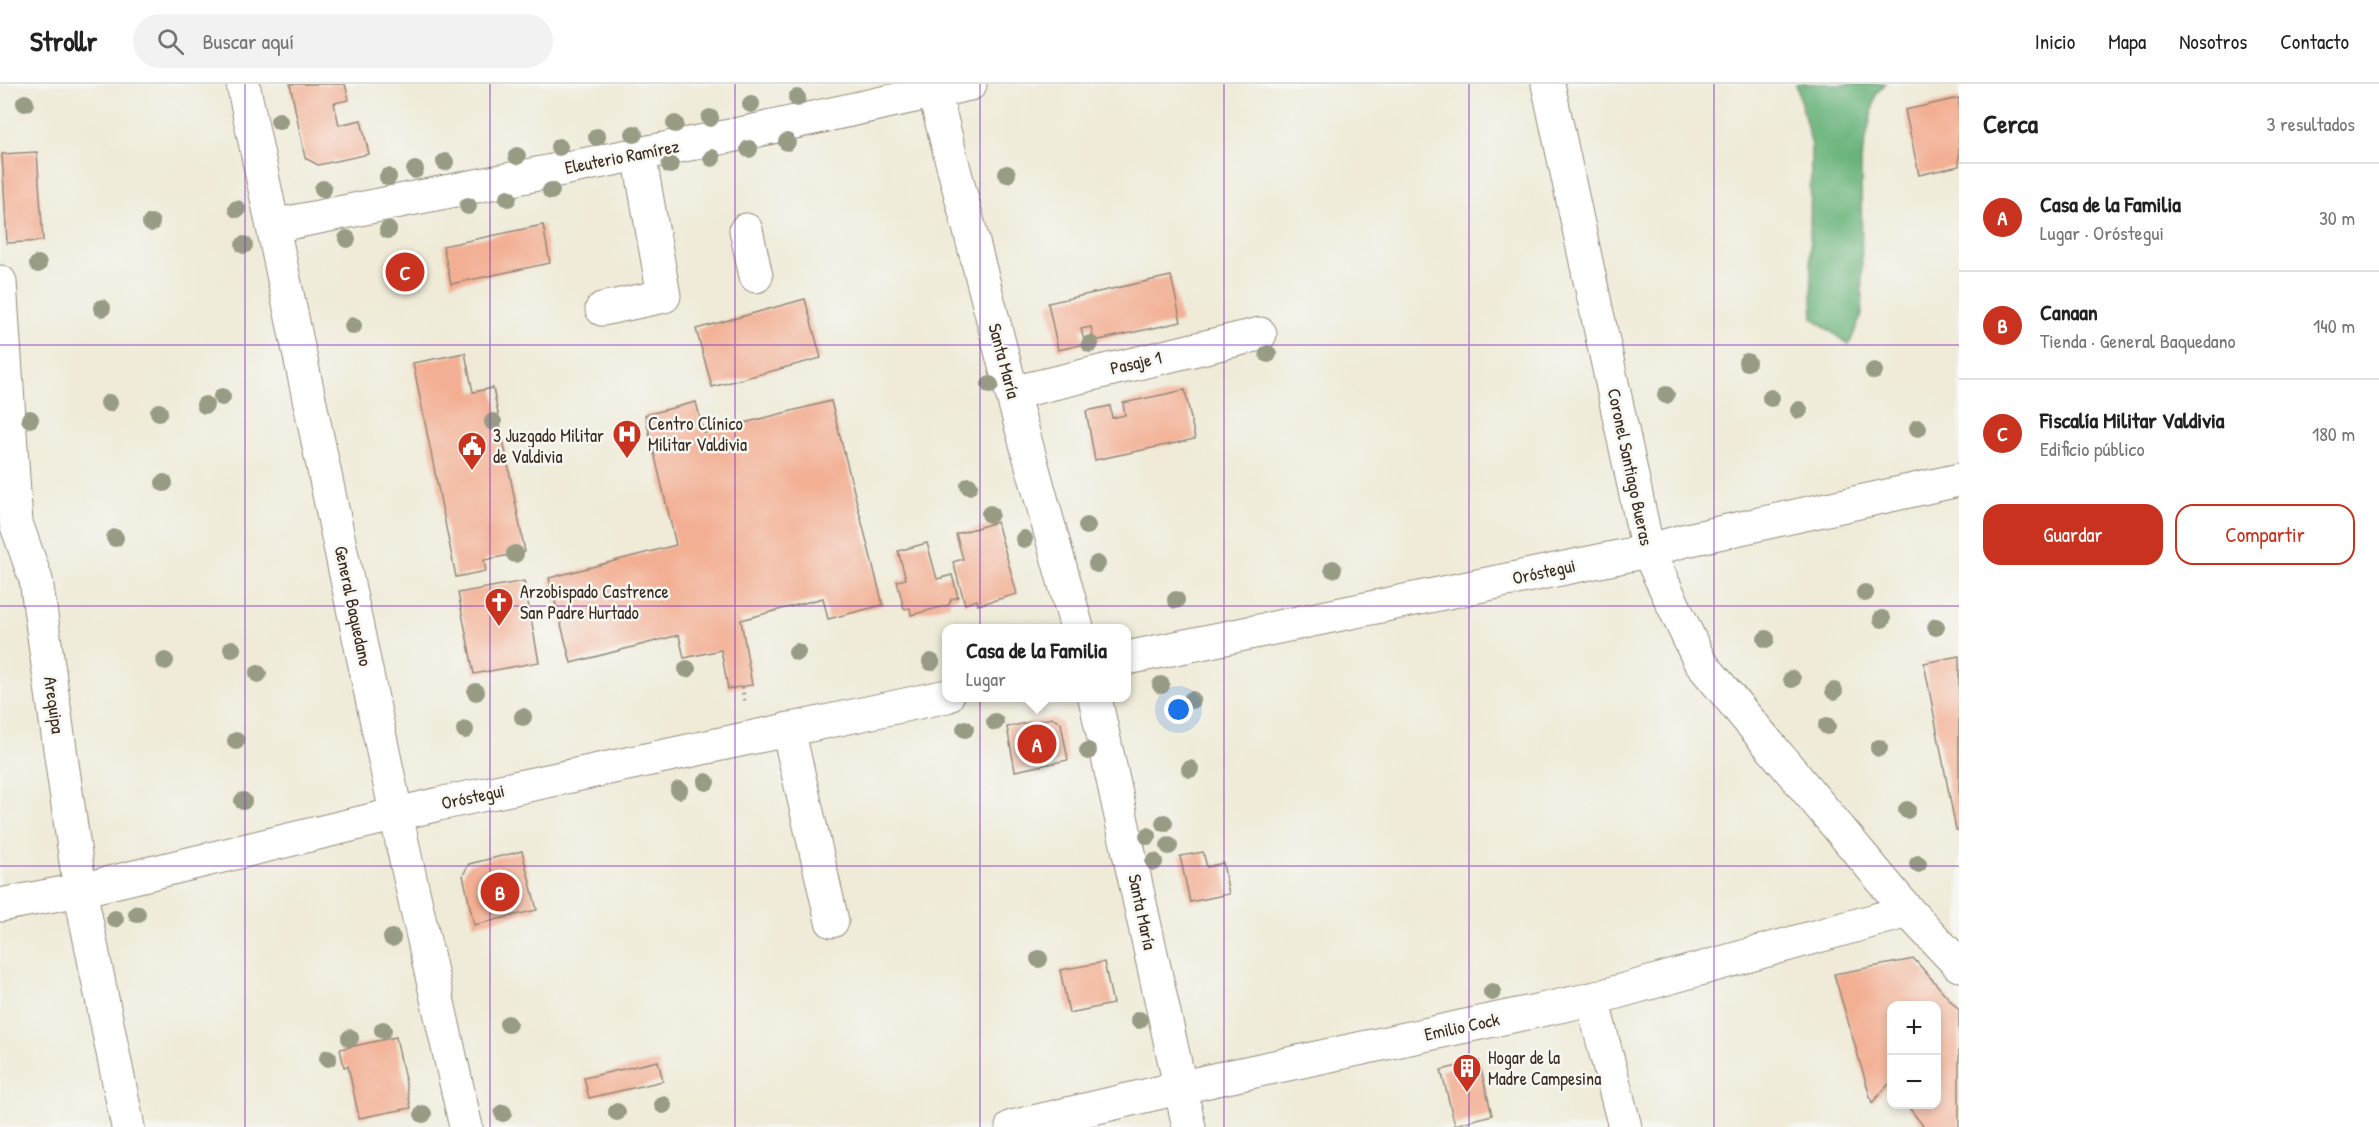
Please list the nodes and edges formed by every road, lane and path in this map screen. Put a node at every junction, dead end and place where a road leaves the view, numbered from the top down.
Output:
1 (243, 84) edge
2 (970, 84) edge
3 (1548, 84) edge
4 (933, 88) edge
5 (639, 154) junction
6 (273, 226) junction
7 (746, 230) dead end
8 (756, 276) dead end
9 (0, 282) edge
10 (602, 309) dead end
11 (1260, 334) dead end
12 (1012, 393) junction
13 (1959, 480) edge
14 (1648, 551) junction
15 (1076, 624) edge
16 (1131, 657) edge
17 (942, 697) edge
18 (1096, 702) edge
19 (788, 729) junction
20 (397, 815) junction
21 (80, 890) junction
22 (0, 905) edge
23 (1908, 911) junction
24 (832, 921) dead end
25 (1959, 965) edge
26 (1592, 999) junction
27 (1180, 1088) junction
28 (128, 1127) edge
29 (466, 1127) edge
30 (1012, 1127) edge
31 (1189, 1127) edge
32 (1624, 1127) edge

1 - 6 street, General Baquedano
2 - 4 street, Eleuterio Ramírez
3 - 14 street, Coronel Santiago Bueras
4 - 5 street, Eleuterio Ramírez
4 - 12 street, Santa María
5 - 6 street, Eleuterio Ramírez
5 - 10 street
6 - 20 street, General Baquedano
7 - 8 street
9 - 21 street, Arequipa
11 - 12 street, Pasaje 1
12 - 15 street, Santa María
13 - 14 street, Oróstegui
14 - 16 street, Oróstegui
14 - 23 street, Coronel Santiago Bueras
17 - 19 street, Oróstegui
18 - 27 street, Santa María
19 - 20 street, Oróstegui
19 - 24 street
20 - 21 street, Oróstegui
20 - 29 street, General Baquedano
21 - 22 street, Oróstegui
21 - 28 street, Arequipa
23 - 25 street, Coronel Santiago Bueras
23 - 26 street, Emilio Cock
26 - 27 street, Emilio Cock
26 - 32 street
27 - 30 street, Emilio Cock
27 - 31 street, Santa María

